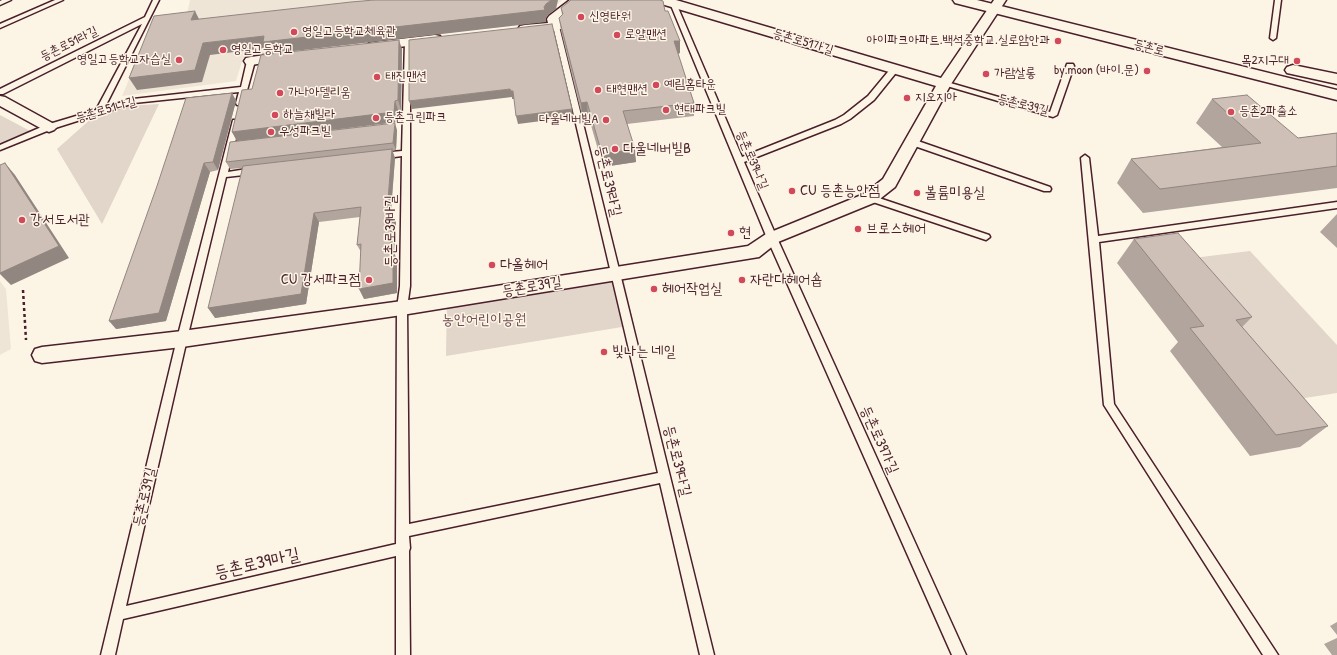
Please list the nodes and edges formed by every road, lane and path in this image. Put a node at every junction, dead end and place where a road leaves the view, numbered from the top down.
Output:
1 (8, 0) edge
2 (60, 0) edge
3 (156, 0) edge
4 (578, 0) edge
5 (960, 0) edge
6 (1016, 0) edge
7 (1278, 0) edge
8 (668, 2) edge
9 (0, 3) edge
10 (998, 4) edge
11 (148, 18) junction
12 (0, 26) edge
13 (556, 26) junction
14 (509, 31) edge
15 (446, 38) edge
16 (1273, 38) dead end
17 (407, 42) junction
18 (360, 48) edge
19 (298, 55) edge
20 (251, 60) joint
21 (1070, 66) dead end
22 (895, 69) junction
23 (1337, 79) edge
24 (944, 84) junction
25 (244, 89) junction
26 (0, 92) edge
27 (1337, 95) edge
28 (0, 100) edge
29 (99, 111) junction
30 (49, 127) junction
31 (912, 142) junction
32 (0, 148) edge
33 (406, 154) junction
34 (374, 157) edge
35 (1085, 158) dead end
36 (739, 161) junction
37 (263, 170) edge
38 (223, 175) junction
39 (1047, 190) dead end
40 (870, 198) junction
41 (1337, 205) edge
42 (986, 237) dead end
43 (772, 238) junction
44 (1094, 240) junction
45 (615, 274) junction
46 (23, 290) dead end
47 (402, 308) junction
48 (182, 339) junction
49 (34, 351) joint
50 (664, 477) junction
51 (404, 531) junction
52 (404, 548) junction
53 (118, 614) junction
54 (108, 655) edge
55 (403, 655) edge
56 (707, 655) edge
57 (959, 655) edge
58 (1271, 655) edge

1 - 9 lane
2 - 12 lane
3 - 11 lane
4 - 13 street
5 - 10 main road, 등촌로
6 - 23 main road, 등촌로
7 - 16 lane
8 - 22 street, 등촌로51가길
8 - 36 lane, 등촌로39나길
10 - 24 street, 등촌로39길
10 - 27 main road, 등촌로
11 - 26 lane, 등촌로51라길
11 - 29 lane
13 - 14 street
13 - 45 lane, 등촌로39라길
15 - 17 street
17 - 18 street
17 - 33 lane, 등촌로39바길
19 - 20 street
20 - 25 lane, 등촌로39길
21 - 24 lane, 등촌로39길
22 - 24 street, 등촌로51가길
22 - 36 lane
24 - 31 street, 등촌로39길
25 - 29 lane, 등촌로51나길
25 - 38 lane, 등촌로39길
28 - 30 street
29 - 30 lane, 등촌로51나길
30 - 32 lane, 등촌로51나길
31 - 39 lane
31 - 40 street, 등촌로39길
33 - 34 lane
33 - 47 lane, 등촌로39바길
35 - 44 lane
36 - 43 lane, 등촌로39나길
37 - 38 lane
38 - 48 lane, 등촌로39길
40 - 42 lane
40 - 43 street, 등촌로39길
41 - 44 lane
43 - 45 street, 등촌로39길
43 - 57 lane, 등촌로39가길
44 - 58 lane
45 - 47 street, 등촌로39길
45 - 50 lane, 등촌로39다길
46 - 49 path
47 - 48 street, 등촌로39길
47 - 51 lane
48 - 49 street, 등촌로39길
48 - 53 lane, 등촌로39길
50 - 51 lane
50 - 56 lane, 등촌로39다길
51 - 52 lane
52 - 53 lane, 등촌로39마길
52 - 55 lane
53 - 54 lane, 등촌로39길

